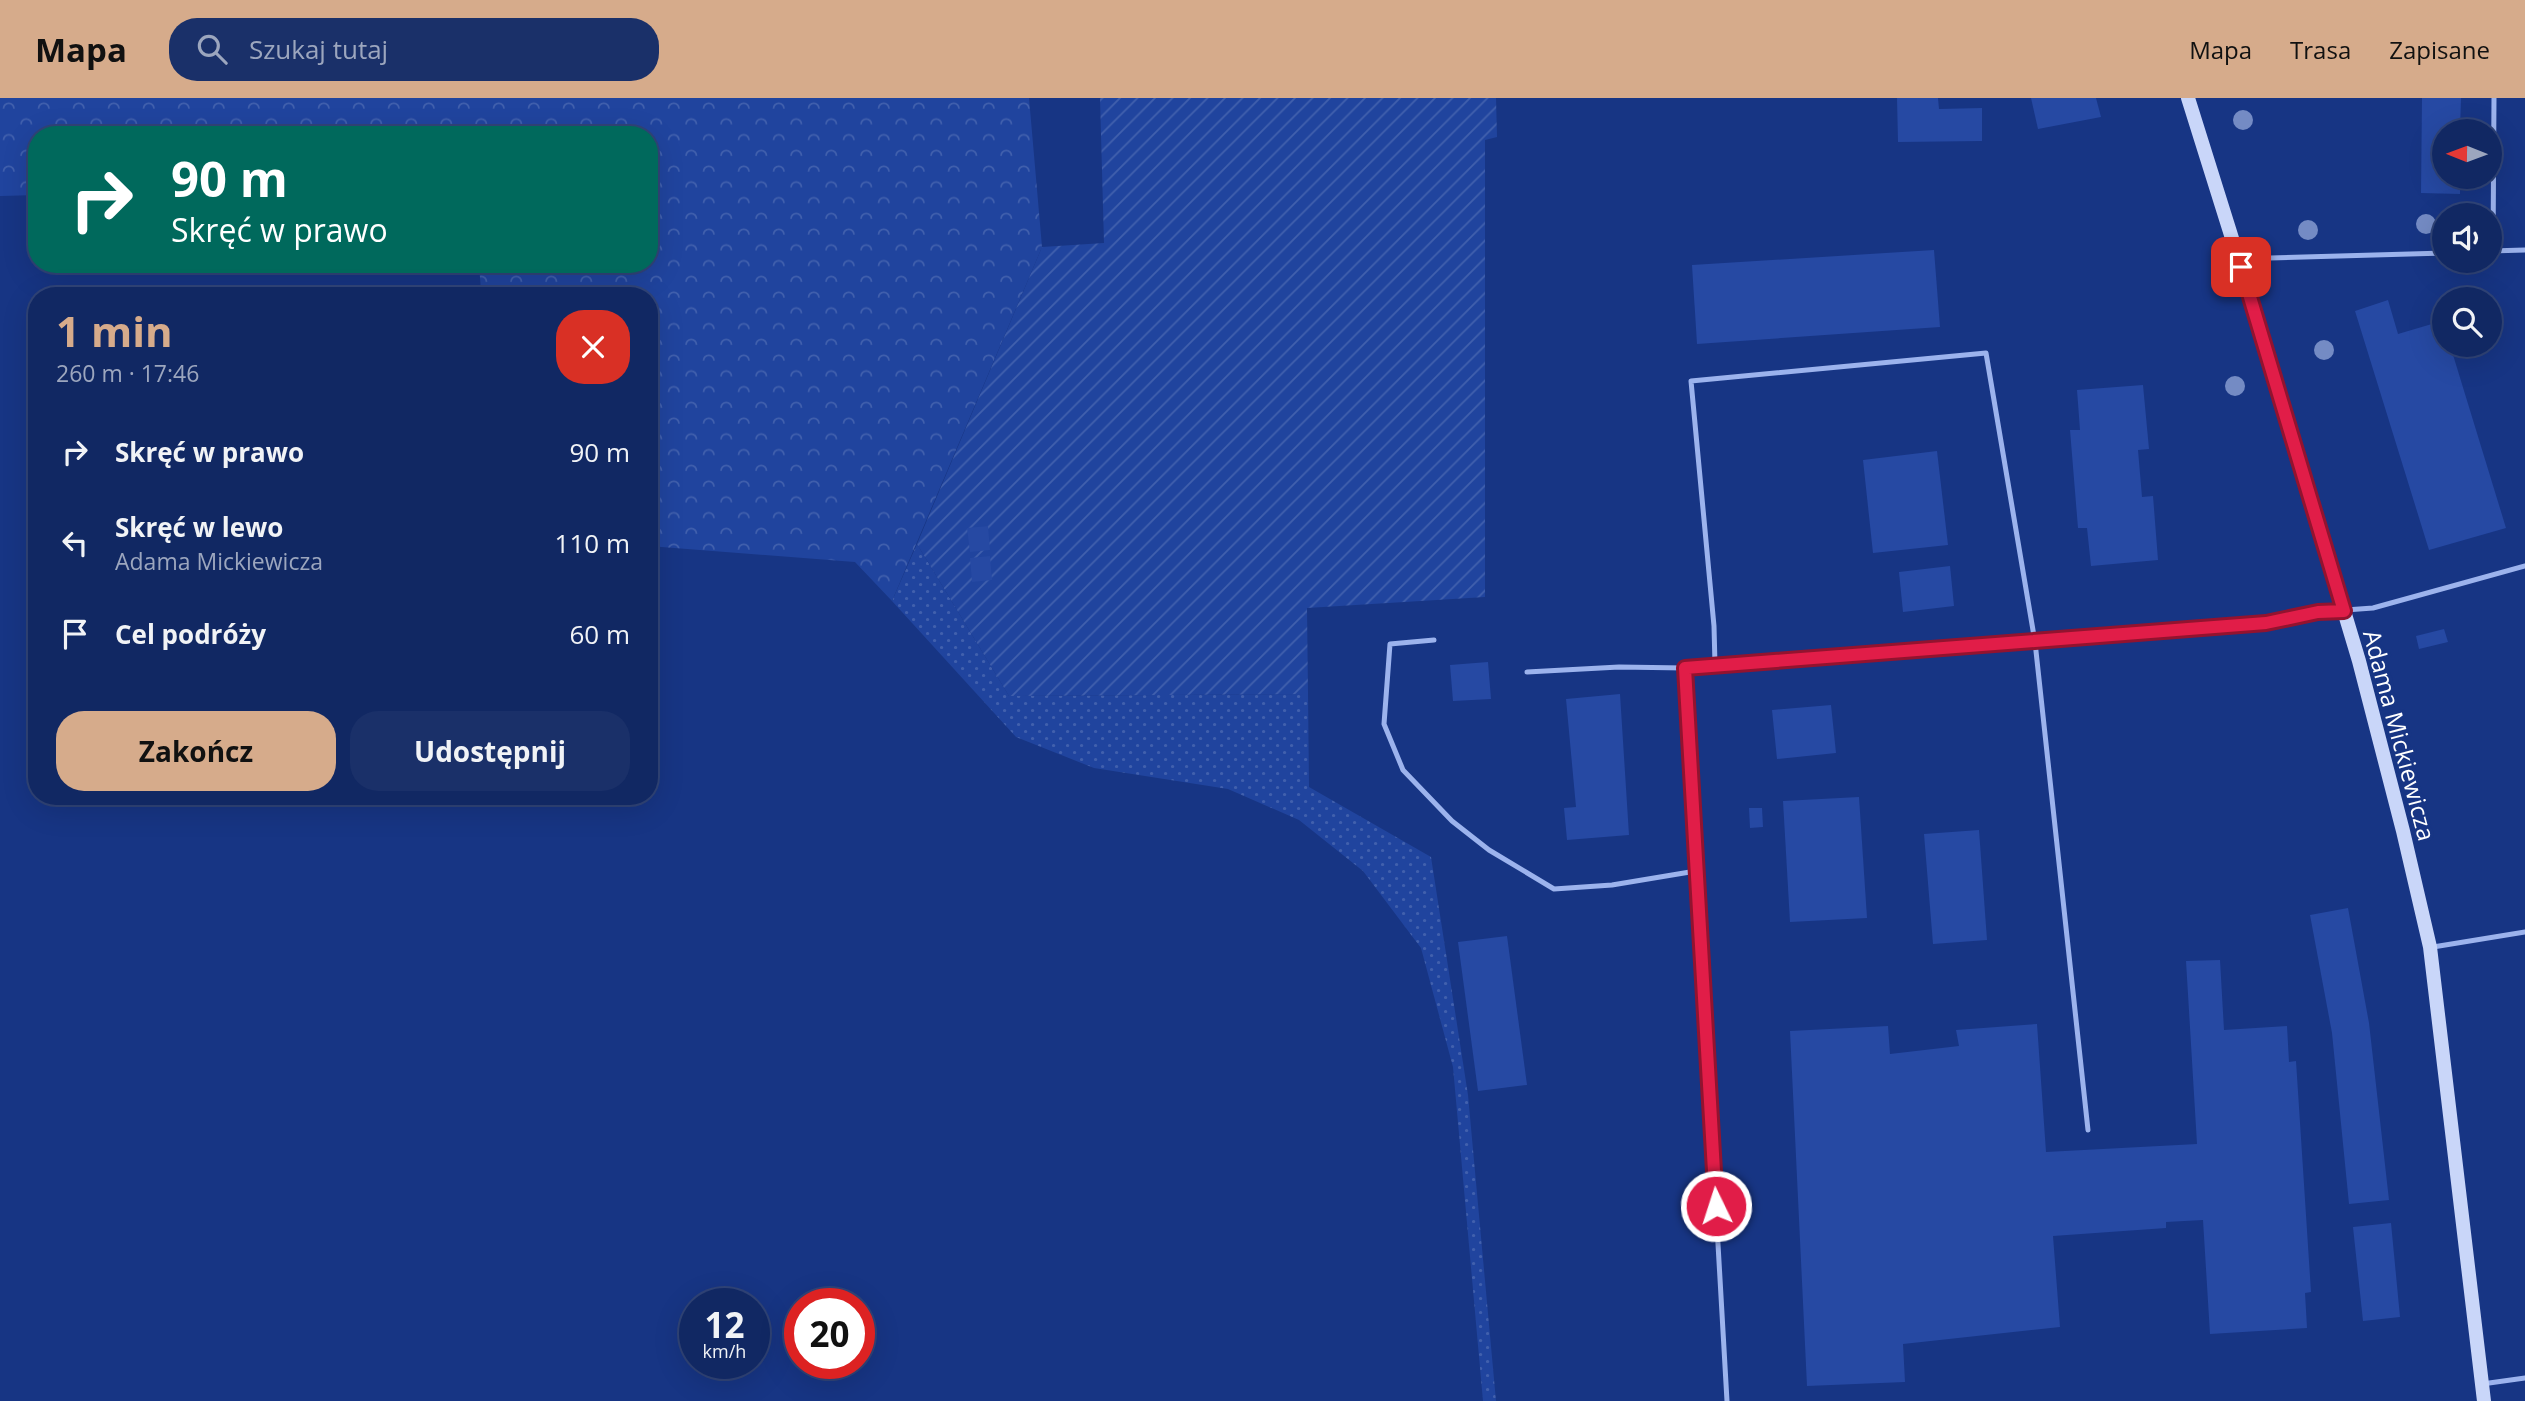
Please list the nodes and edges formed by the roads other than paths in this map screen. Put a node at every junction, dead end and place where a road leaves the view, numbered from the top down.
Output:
1 (2188, 98) edge
2 (2494, 98) edge
3 (2493, 203) edge
4 (2525, 250) edge
5 (2502, 251) edge
6 (2432, 253) edge
7 (2241, 267) junction
8 (2525, 566) edge
9 (2344, 611) junction
10 (1434, 640) dead end
11 (2035, 642) junction
12 (1715, 665) junction
13 (1685, 668) junction
14 (1527, 672) dead end
15 (1696, 871) junction
16 (2525, 932) edge
17 (2430, 947) junction
18 (2088, 1130) dead end
19 (2525, 1378) edge
20 (2482, 1384) junction
21 (1727, 1401) edge
22 (2484, 1401) edge

1 - 7 street, Adama Mickiewicza
2 - 3 lane
4 - 5 lane
6 - 7 lane
7 - 9 street, Adama Mickiewicza
8 - 9 lane
9 - 11 lane
9 - 17 street, Adama Mickiewicza
10 - 15 lane
11 - 12 lane
11 - 12 lane
11 - 18 lane
12 - 13 lane
13 - 14 lane
13 - 15 lane
15 - 21 lane
16 - 17 lane
17 - 20 street, Adama Mickiewicza
19 - 20 lane
20 - 22 street, Adama Mickiewicza

